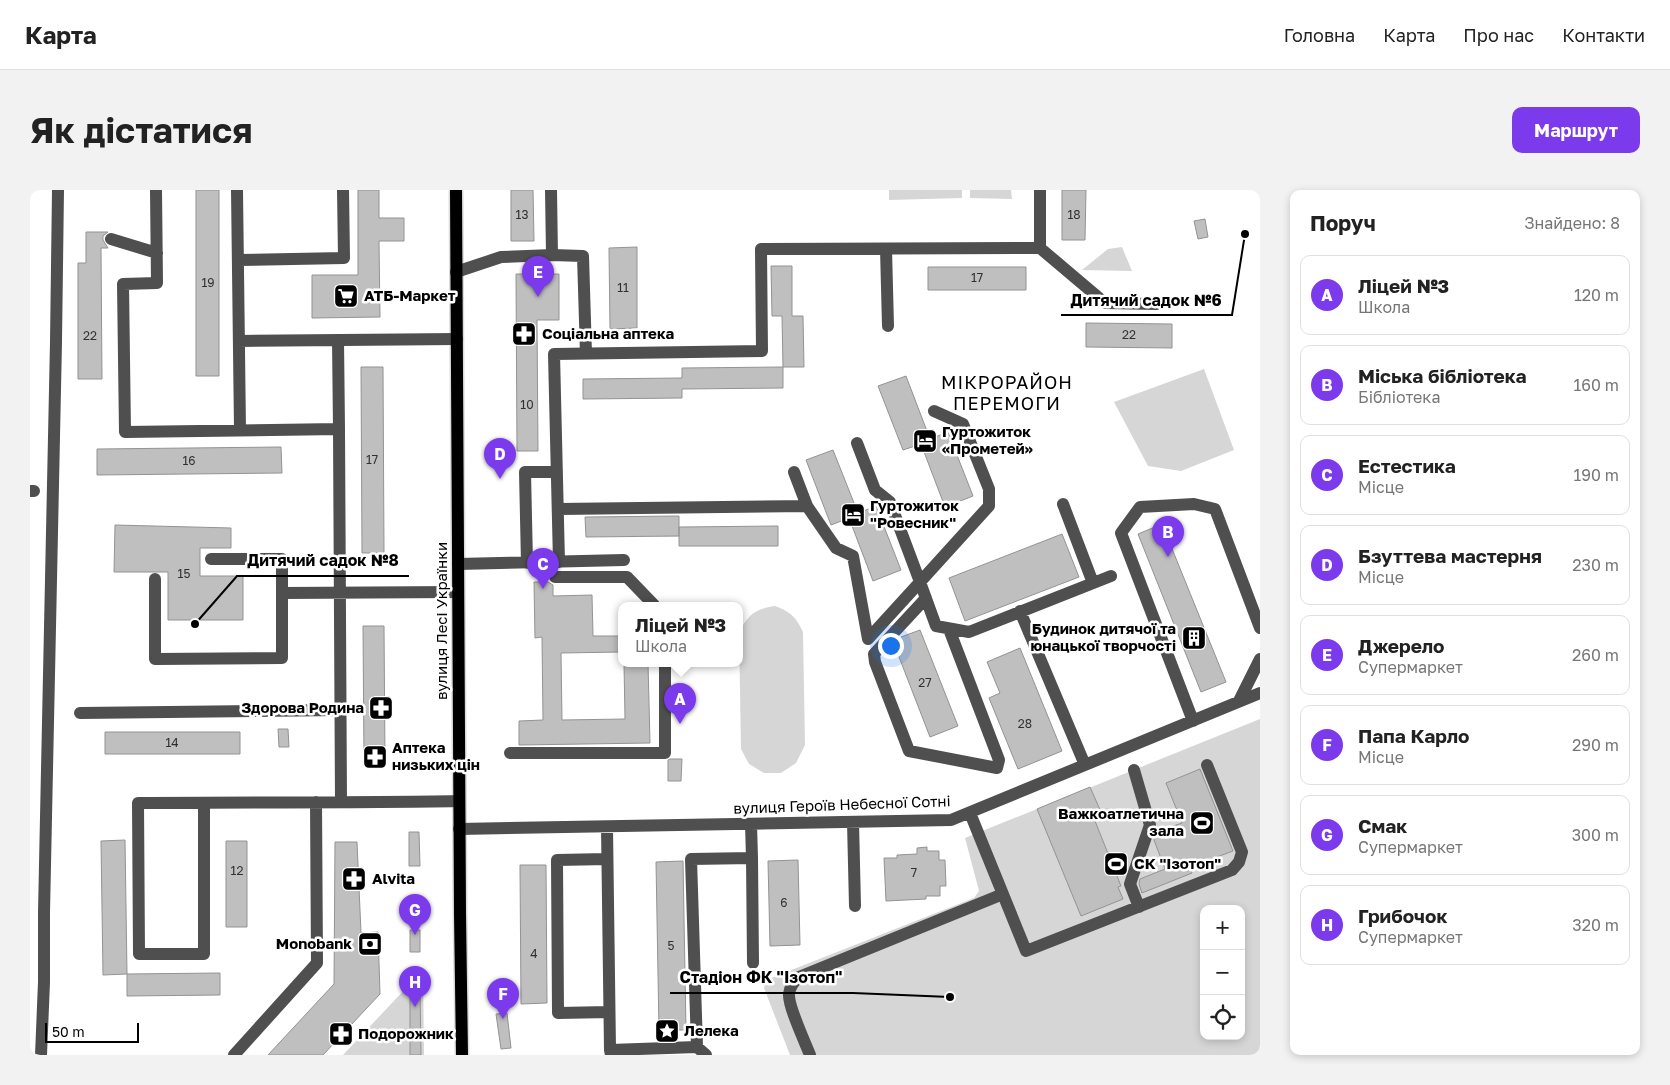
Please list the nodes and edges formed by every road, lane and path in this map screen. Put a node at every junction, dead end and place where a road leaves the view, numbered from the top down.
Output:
1 (58, 190) edge
2 (156, 190) edge
3 (237, 190) edge
4 (343, 190) edge
5 (456, 190) edge
6 (552, 190) edge
7 (1040, 190) edge
8 (111, 239) dead end
9 (1040, 248) junction
10 (886, 249) junction
11 (157, 253) junction
12 (552, 255) junction
13 (238, 260) junction
14 (456, 272) junction
15 (1158, 304) dead end
16 (888, 326) dead end
17 (457, 339) junction
18 (338, 340) junction
19 (239, 341) junction
20 (586, 354) junction
21 (934, 411) dead end
22 (339, 429) junction
23 (240, 430) junction
24 (857, 443) dead end
25 (557, 472) junction
26 (794, 472) dead end
27 (1063, 504) dead end
28 (807, 506) junction
29 (558, 509) junction
30 (211, 559) dead end
31 (609, 560) junction
32 (624, 560) dead end
33 (527, 562) junction
34 (559, 562) junction
35 (458, 564) junction
36 (1111, 576) dead end
37 (556, 577) dead end
38 (626, 577) junction
39 (155, 579) dead end
40 (920, 582) junction
41 (1093, 583) junction
42 (340, 592) junction
43 (458, 592) junction
44 (282, 593) junction
45 (926, 598) junction
46 (651, 602) edge
47 (1020, 611) junction
48 (1260, 628) edge
49 (949, 629) junction
50 (1260, 659) edge
51 (665, 667) edge
52 (1260, 693) edge
53 (1240, 701) junction
54 (342, 710) junction
55 (80, 713) dead end
56 (1193, 720) junction
57 (510, 752) dead end
58 (1085, 765) junction
59 (1207, 765) dead end
60 (1134, 770) dead end
61 (459, 801) junction
62 (316, 802) junction
63 (341, 802) junction
64 (204, 803) junction
65 (970, 812) junction
66 (853, 822) junction
67 (751, 824) junction
68 (607, 827) junction
69 (460, 829) junction
70 (752, 858) junction
71 (607, 859) junction
72 (1003, 894) junction
73 (855, 906) dead end
74 (1139, 907) junction
75 (753, 963) dead end
76 (610, 1012) junction
77 (701, 1051) edge
78 (610, 1052) edge
79 (463, 1054) edge
80 (41, 1055) edge
81 (234, 1055) edge
82 (810, 1055) edge

1 - 80 street
2 - 11 street
3 - 13 street
4 - 13 street
5 - 14 main road, вулиця Лесі Українки
6 - 12 street
7 - 9 street
8 - 11 street
9 - 10 street
9 - 15 street
10 - 16 street
10 - 20 street
11 - 23 street
12 - 14 street
12 - 20 street
13 - 19 street
14 - 17 main road, вулиця Лесі Українки
17 - 18 street
17 - 35 main road, вулиця Лесі Українки
18 - 19 street
18 - 22 street
19 - 23 street
20 - 25 street
21 - 40 street
22 - 23 street
22 - 42 street
24 - 40 street
25 - 29 street
25 - 33 street
26 - 28 street
27 - 41 street
28 - 29 street
28 - 40 street
29 - 34 street
30 - 44 street
31 - 32 street
31 - 34 street
31 - 38 street
33 - 34 street
33 - 35 street
35 - 43 main road, вулиця Лесі Українки
36 - 41 street
37 - 38 street
38 - 46 street
39 - 44 street
40 - 45 street
41 - 47 street
42 - 43 street
42 - 44 street
42 - 54 street
43 - 61 main road, вулиця Лесі Українки
45 - 49 street
45 - 49 street
47 - 49 street
47 - 58 street
48 - 56 street
50 - 53 street
51 - 57 street
52 - 53 street, вулиця Героїв Небесної Сотні
53 - 56 street, вулиця Героїв Небесної Сотні
54 - 55 street
54 - 63 street
56 - 58 street, вулиця Героїв Небесної Сотні
58 - 65 street, вулиця Героїв Небесної Сотні
59 - 74 street
60 - 74 street
61 - 63 street
61 - 69 main road, вулиця Лесі Українки
62 - 63 street
62 - 64 street
62 - 81 street
64 - 64 street
65 - 66 street, вулиця Героїв Небесної Сотні
65 - 72 street
66 - 67 street, вулиця Героїв Небесної Сотні
66 - 73 street
67 - 68 street, вулиця Героїв Небесної Сотні
67 - 70 street
68 - 69 street, вулиця Героїв Небесної Сотні
68 - 71 street
69 - 79 main road, вулиця Лесі Українки
70 - 75 street
70 - 77 street
71 - 76 street
71 - 76 street
72 - 74 street
72 - 82 street
76 - 78 street
77 - 78 street

